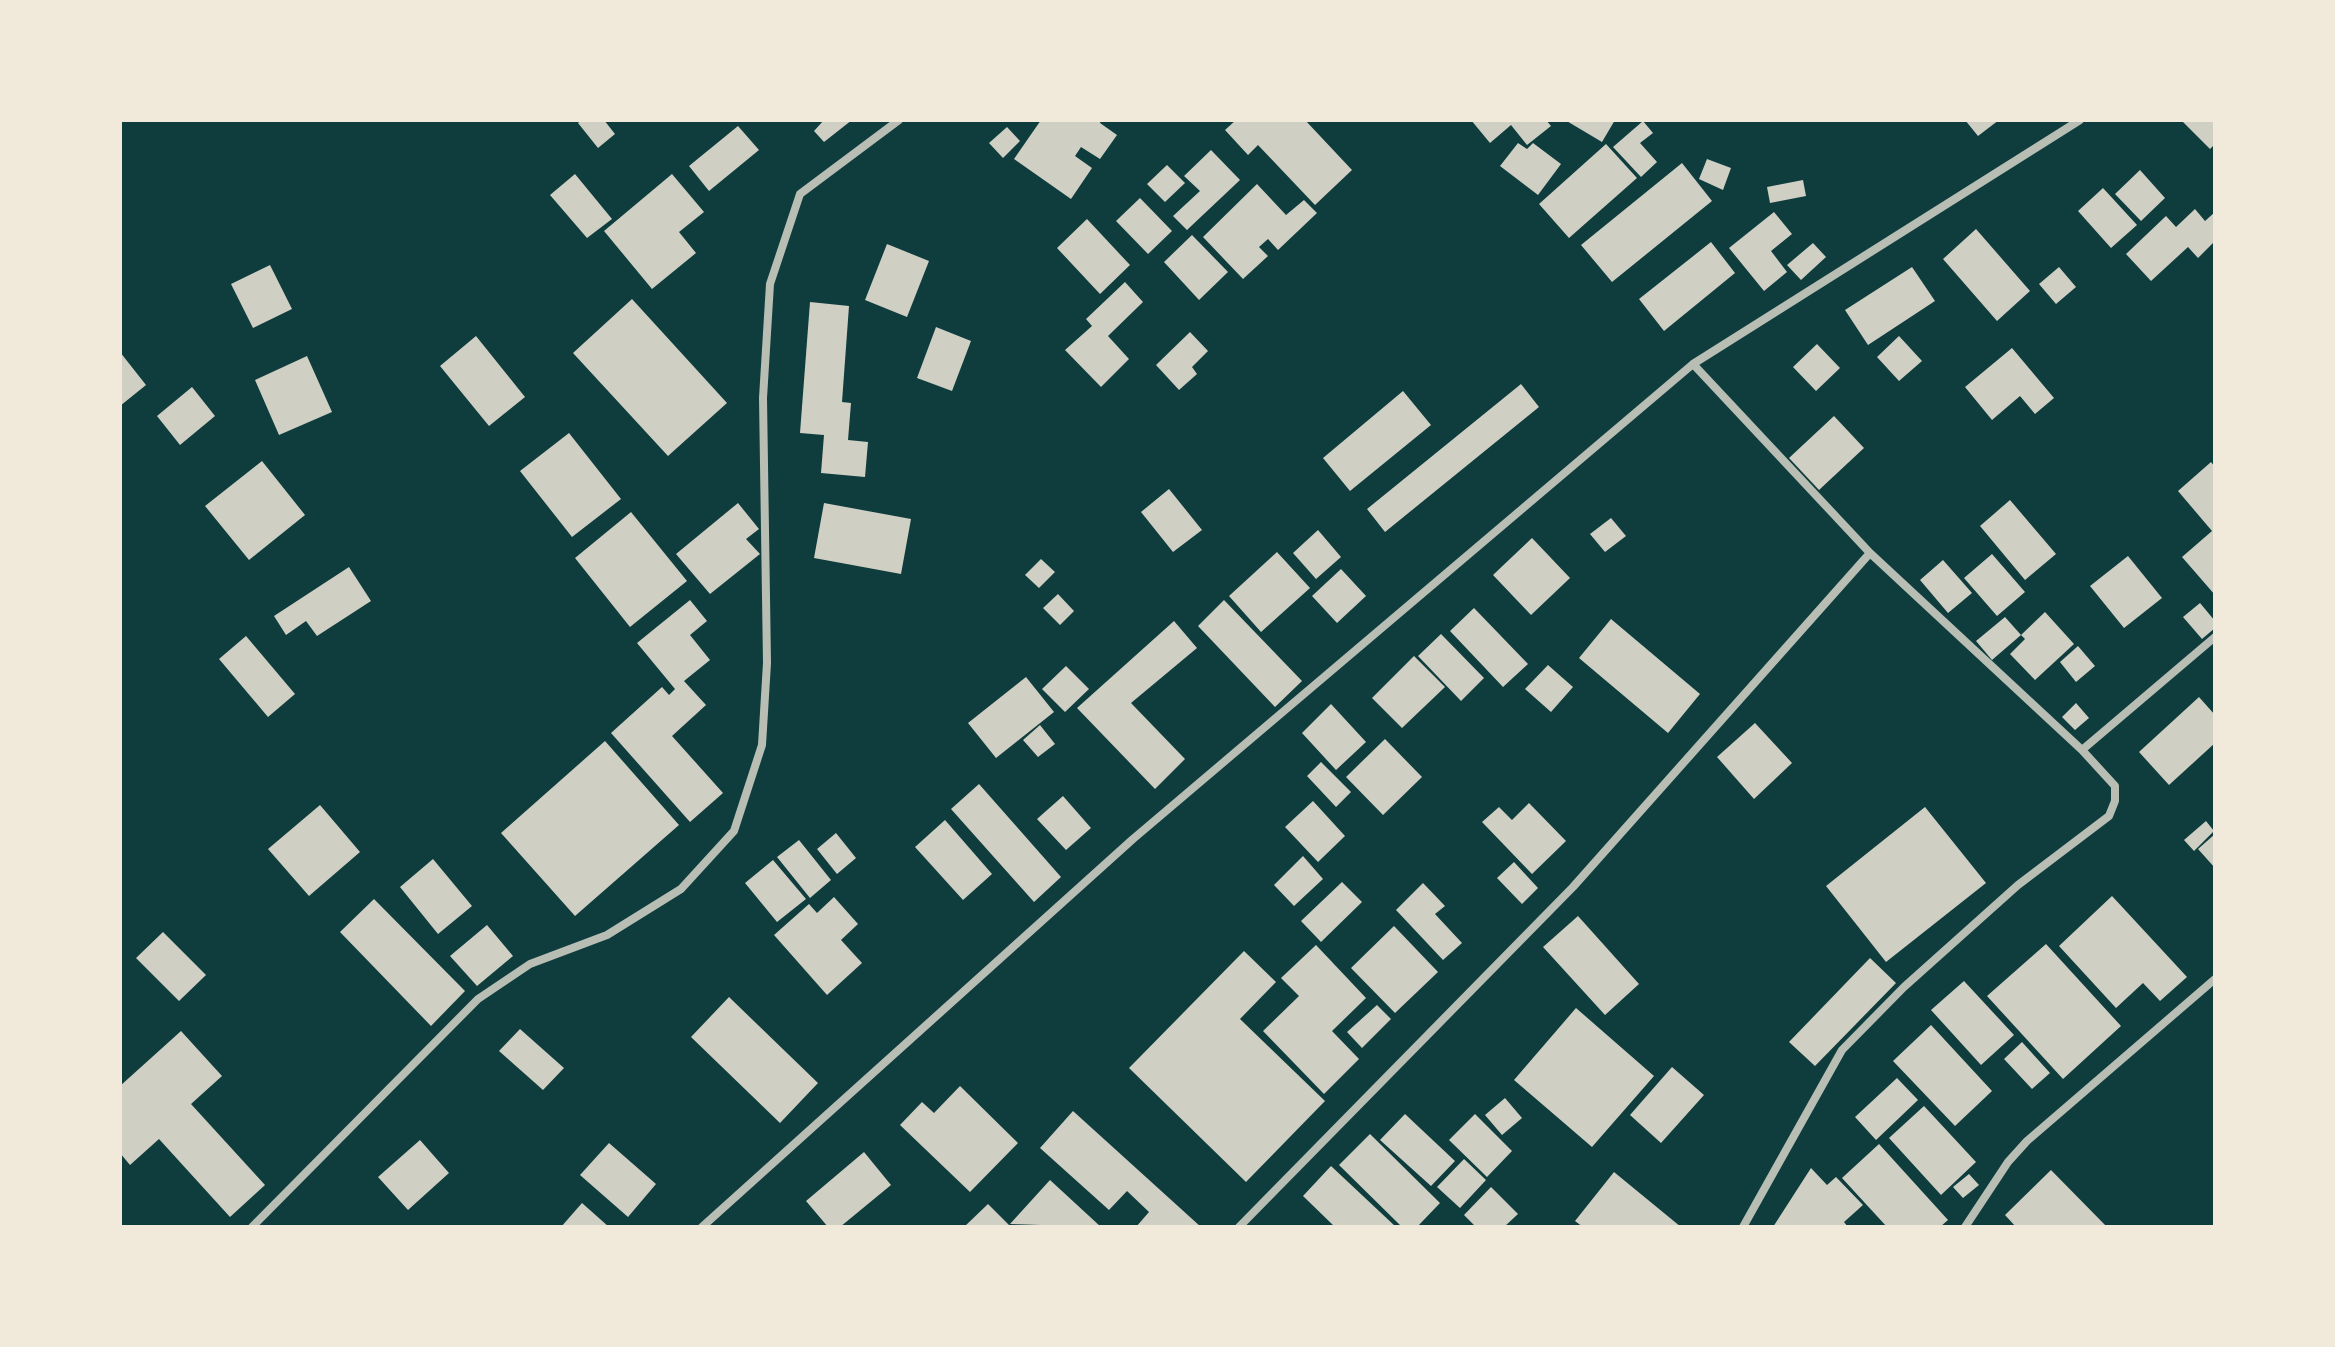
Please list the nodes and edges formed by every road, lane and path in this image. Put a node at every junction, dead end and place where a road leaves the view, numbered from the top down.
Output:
1 (899, 120) edge
2 (2080, 120) edge
3 (1693, 364) junction
4 (1870, 553) junction
5 (2215, 637) edge
6 (2082, 750) junction
7 (2215, 979) edge
8 (252, 1227) edge
9 (702, 1227) edge
10 (1239, 1227) edge
11 (1743, 1227) edge
12 (1965, 1227) edge

1 - 8 street
2 - 3 street
3 - 4 street
3 - 9 street
4 - 6 street
4 - 10 street
5 - 6 street
6 - 11 street
7 - 12 street

